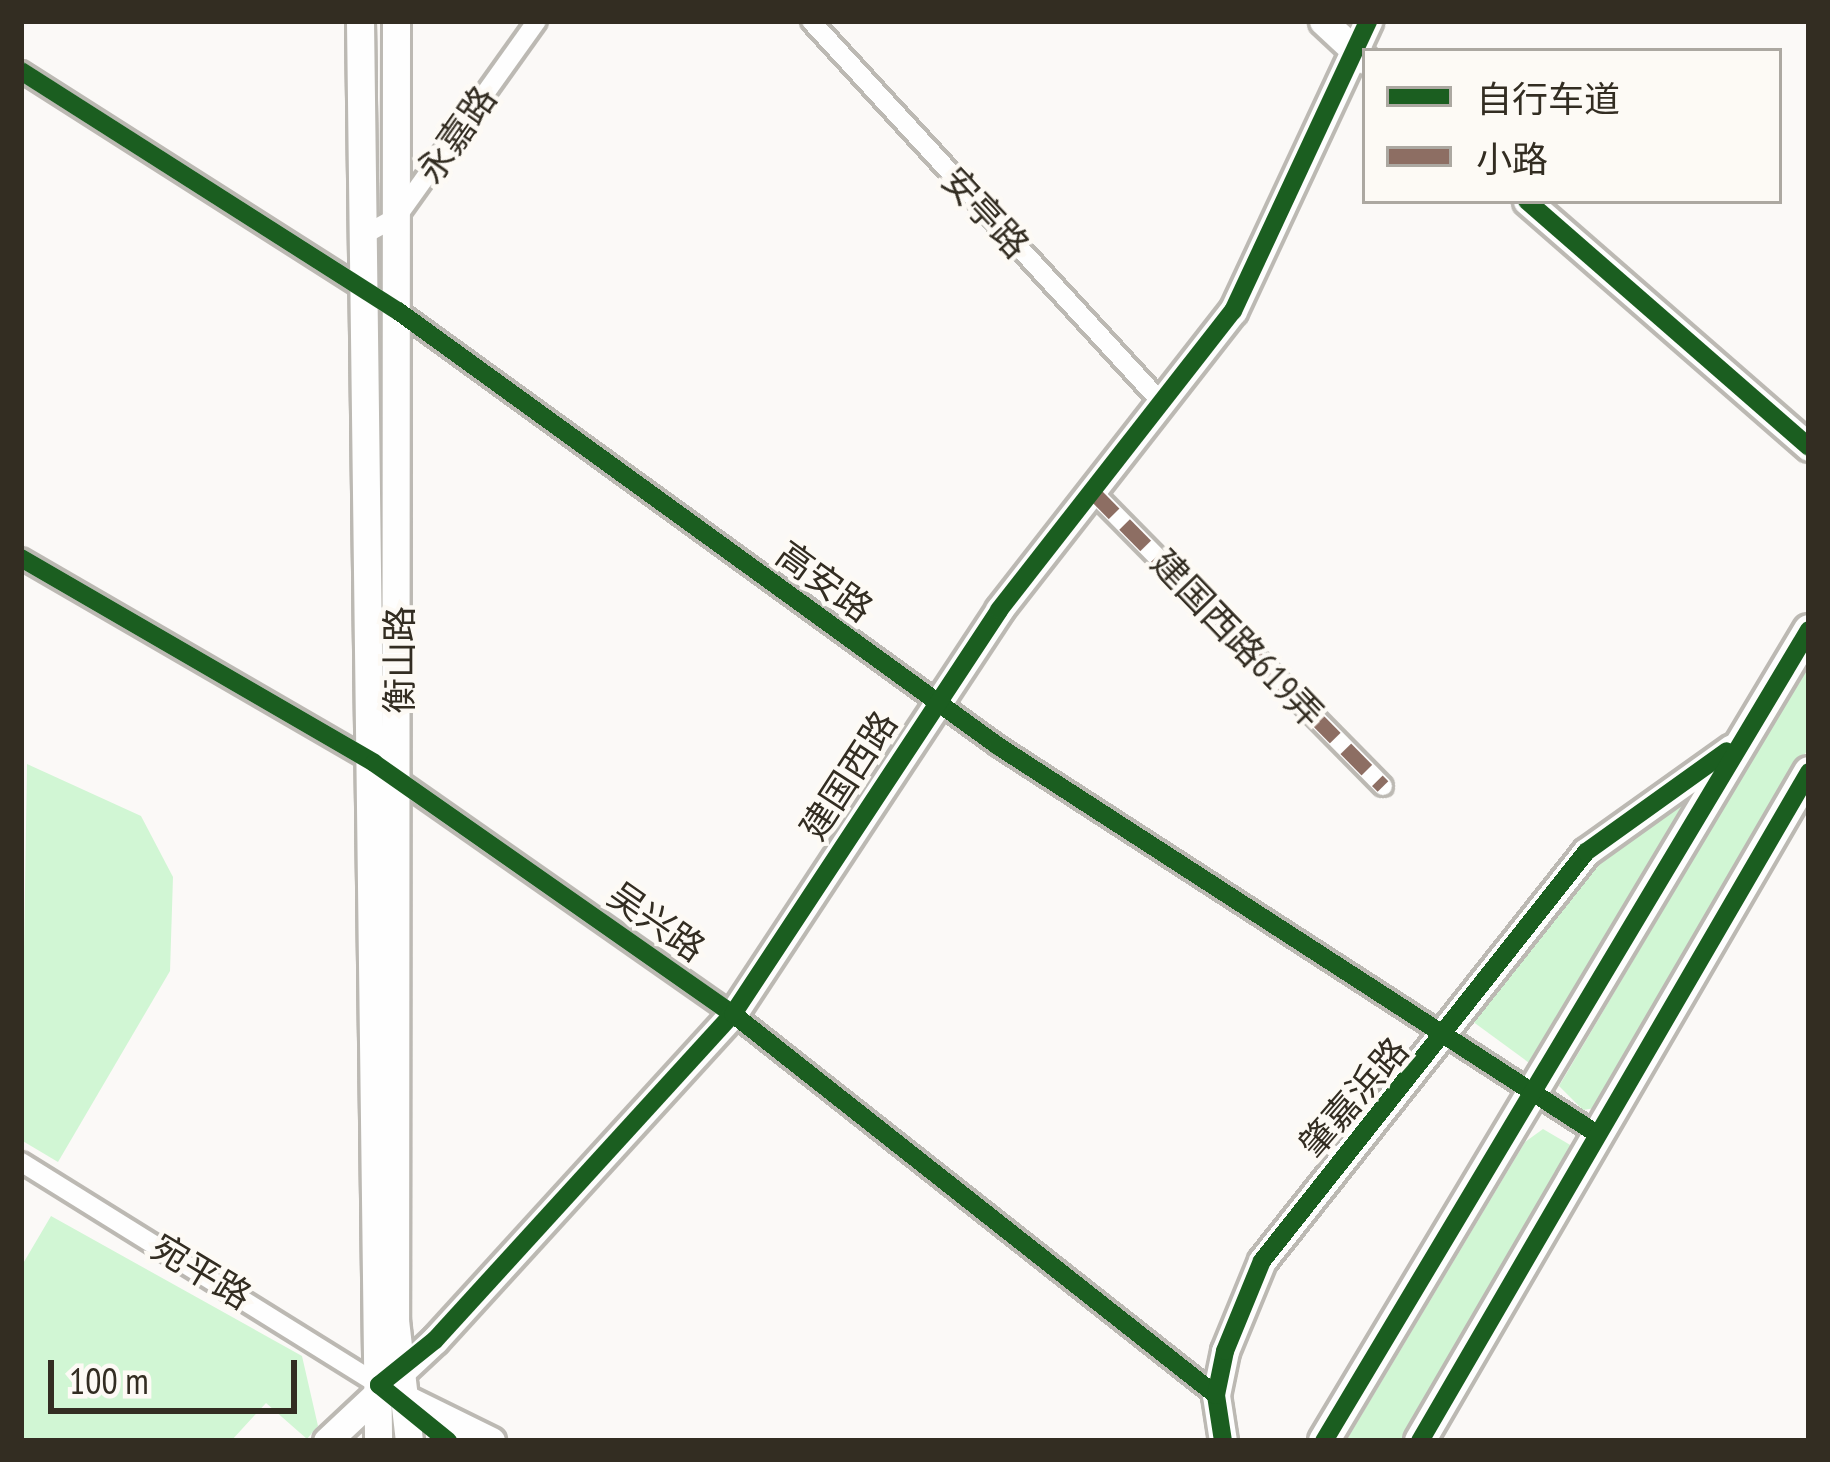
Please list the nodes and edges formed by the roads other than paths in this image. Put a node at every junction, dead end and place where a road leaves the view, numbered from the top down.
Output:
1 (360, 21) edge
2 (396, 21) edge
3 (537, 21) edge
4 (811, 21) edge
5 (1323, 21) edge
6 (1368, 21) edge
7 (1360, 56) edge
8 (21, 71) edge
9 (1530, 204) edge
10 (397, 217) junction
11 (364, 235) junction
12 (365, 290) junction
13 (398, 311) junction
14 (1162, 404) junction
15 (1809, 447) edge
16 (1093, 492) junction
17 (21, 558) edge
18 (1809, 631) edge
19 (934, 700) junction
20 (1732, 748) junction
21 (374, 763) junction
22 (1809, 772) edge
23 (399, 781) junction
24 (1383, 786) dead end
25 (733, 1014) junction
26 (1447, 1039) junction
27 (1527, 1090) junction
28 (1597, 1134) junction
29 (21, 1162) edge
30 (1216, 1395) junction
31 (398, 1402) edge
32 (327, 1441) edge
33 (378, 1441) edge
34 (448, 1441) edge
35 (491, 1441) edge
36 (1223, 1441) edge
37 (1324, 1441) edge
38 (1420, 1441) edge

1 - 11 street, 衡山路
2 - 10 street, 衡山路
3 - 10 street, 永嘉路
4 - 14 street, 安亭路
5 - 7 street
6 - 7 street, 建国西路
7 - 14 street, 建国西路
8 - 12 street, 高安路
9 - 15 street
10 - 11 street, 永嘉路
10 - 13 street, 衡山路
11 - 12 street, 衡山路
12 - 13 street, 高安路
12 - 21 street, 衡山路
13 - 19 street, 高安路
13 - 23 street, 衡山路
14 - 16 street, 建国西路
16 - 19 street, 建国西路
16 - 24 street, 建国西路619弄
17 - 21 street, 吴兴路
18 - 20 main road, 肇嘉浜路
19 - 25 street, 建国西路
19 - 26 street, 高安路
20 - 26 street, 肇嘉浜路
20 - 27 main road, 肇嘉浜路
21 - 23 street, 吴兴路
21 - 31 street, 衡山路
22 - 28 main road
23 - 25 street, 吴兴路
23 - 31 street, 衡山路
25 - 30 street, 吴兴路
25 - 31 street, 建国西路
26 - 27 street, 高安路
26 - 30 street, 肇嘉浜路
27 - 28 street, 高安路
27 - 37 main road, 肇嘉浜路
28 - 38 main road
29 - 31 street, 宛平路
30 - 36 street, 肇嘉浜路
31 - 32 street, 建国西路
31 - 33 street, 衡山路
31 - 34 street, 宛平路
31 - 35 street, 宛平路

